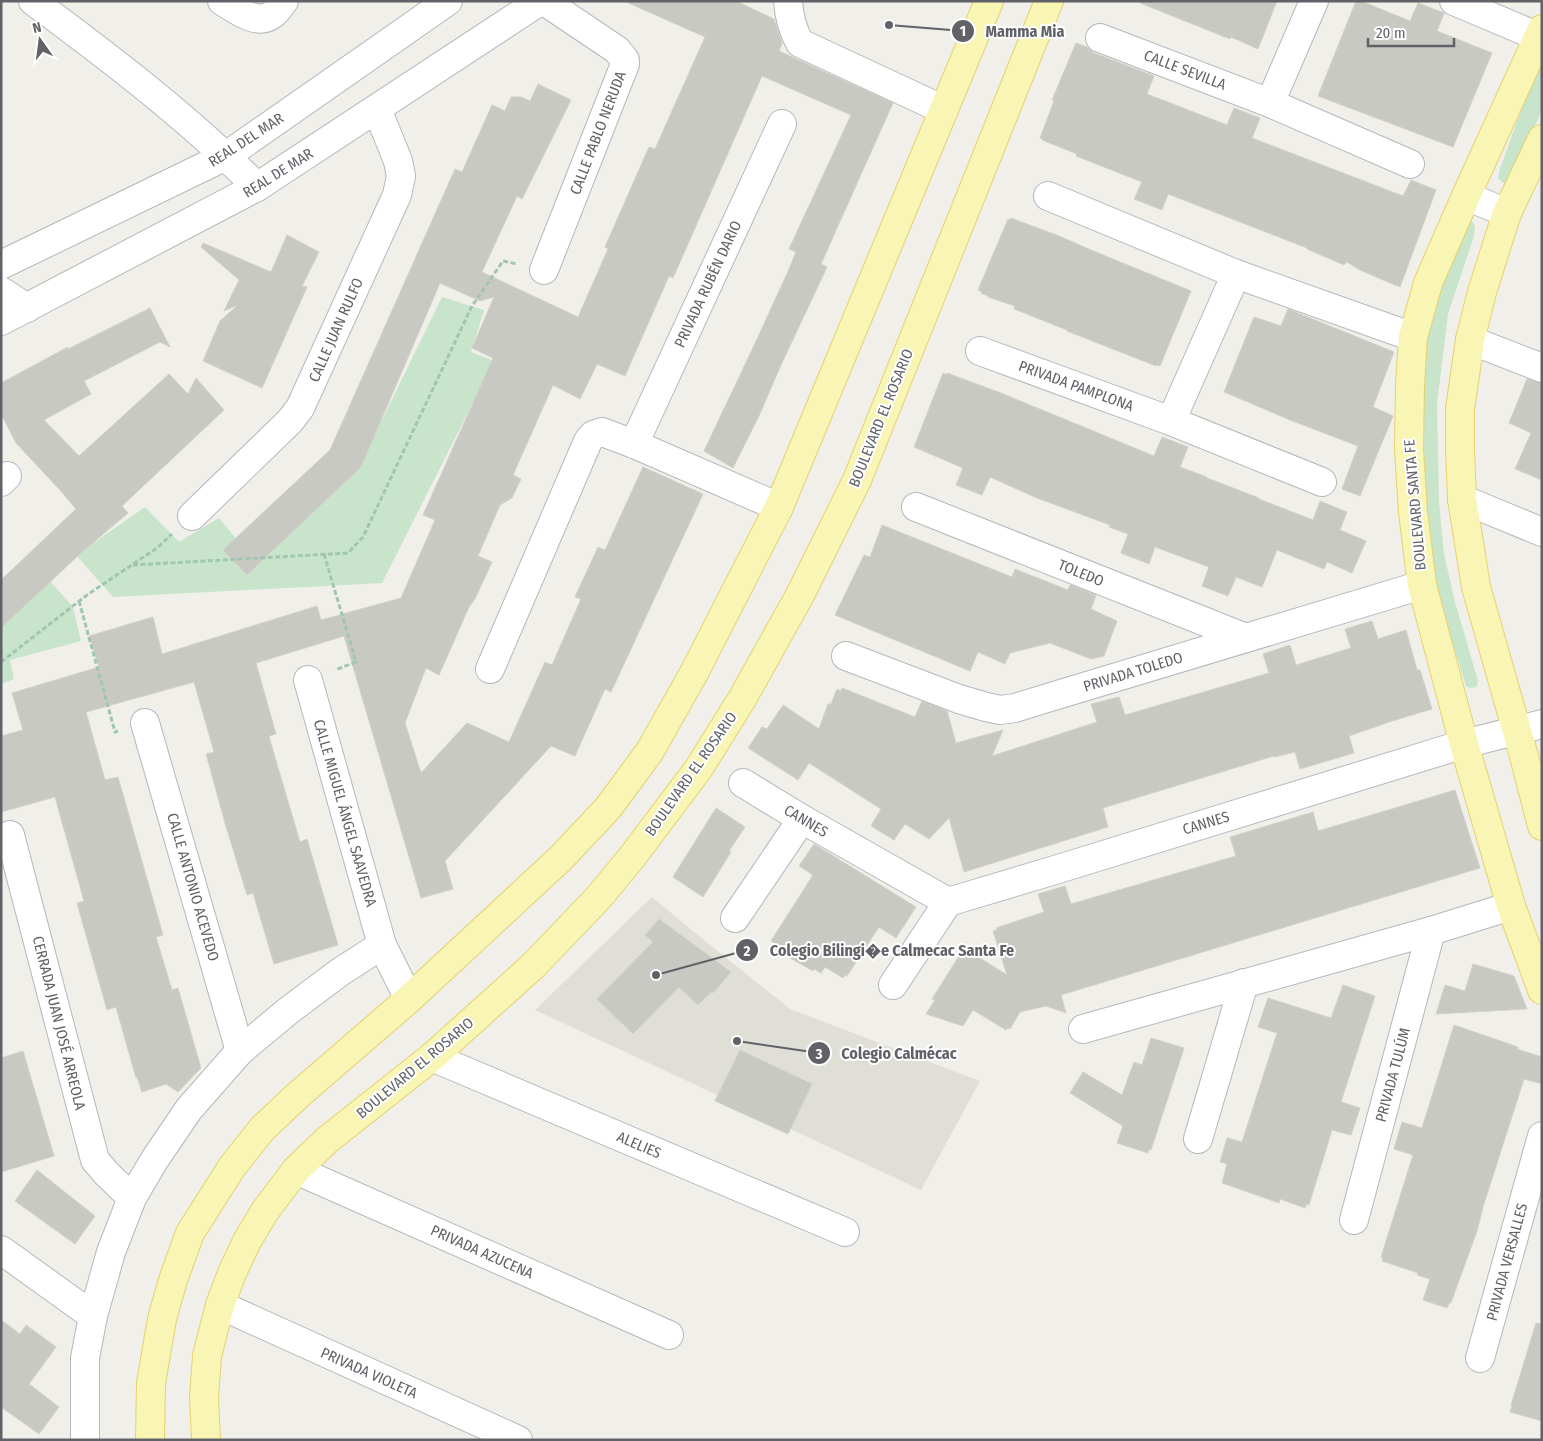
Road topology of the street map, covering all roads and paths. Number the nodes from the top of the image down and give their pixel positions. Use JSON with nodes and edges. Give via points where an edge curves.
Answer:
{"nodes":[{"id":1,"x":33,"y":1,"type":"edge"},
{"id":2,"x":222,"y":1,"type":"edge"},
{"id":3,"x":284,"y":1,"type":"edge"},
{"id":4,"x":448,"y":1,"type":"edge"},
{"id":5,"x":542,"y":1,"type":"edge"},
{"id":6,"x":788,"y":1,"type":"edge"},
{"id":7,"x":989,"y":1,"type":"edge"},
{"id":8,"x":1049,"y":1,"type":"edge"},
{"id":9,"x":1314,"y":1,"type":"edge"},
{"id":10,"x":1454,"y":1,"type":"edge"},
{"id":11,"x":1540,"y":33,"type":"edge"},
{"id":12,"x":1100,"y":38,"type":"dead end"},
{"id":13,"x":1270,"y":103,"type":"junction"},
{"id":14,"x":377,"y":109,"type":"junction"},
{"id":15,"x":944,"y":110,"type":"junction"},
{"id":16,"x":782,"y":124,"type":"dead end"},
{"id":17,"x":1542,"y":139,"type":"edge"},
{"id":18,"x":226,"y":156,"type":"junction"},
{"id":19,"x":1410,"y":164,"type":"dead end"},
{"id":20,"x":257,"y":187,"type":"junction"},
{"id":21,"x":1048,"y":196,"type":"dead end"},
{"id":22,"x":1466,"y":196,"type":"junction"},
{"id":23,"x":1508,"y":213,"type":"junction"},
{"id":24,"x":1,"y":265,"type":"edge"},
{"id":25,"x":544,"y":270,"type":"joint"},
{"id":26,"x":1236,"y":274,"type":"junction"},
{"id":27,"x":1,"y":291,"type":"edge"},
{"id":28,"x":27,"y":308,"type":"junction"},
{"id":29,"x":1,"y":321,"type":"edge"},
{"id":30,"x":1413,"y":337,"type":"junction"},
{"id":31,"x":1470,"y":340,"type":"junction"},
{"id":32,"x":980,"y":351,"type":"dead end"},
{"id":33,"x":1542,"y":368,"type":"edge"},
{"id":34,"x":1171,"y":421,"type":"junction"},
{"id":35,"x":634,"y":444,"type":"junction"},
{"id":36,"x":1322,"y":482,"type":"dead end"},
{"id":37,"x":1462,"y":499,"type":"junction"},
{"id":38,"x":779,"y":507,"type":"junction"},
{"id":39,"x":916,"y":507,"type":"dead end"},
{"id":40,"x":192,"y":516,"type":"joint"},
{"id":41,"x":1542,"y":532,"type":"edge"},
{"id":42,"x":324,"y":554,"type":"junction"},
{"id":43,"x":133,"y":565,"type":"junction"},
{"id":44,"x":1422,"y":585,"type":"junction"},
{"id":45,"x":79,"y":601,"type":"junction"},
{"id":46,"x":1246,"y":638,"type":"junction"},
{"id":47,"x":846,"y":656,"type":"dead end"},
{"id":48,"x":1,"y":662,"type":"edge"},
{"id":49,"x":356,"y":662,"type":"dead end"},
{"id":50,"x":490,"y":669,"type":"dead end"},
{"id":51,"x":308,"y":680,"type":"dead end"},
{"id":52,"x":145,"y":722,"type":"joint"},
{"id":53,"x":1529,"y":728,"type":"edge"},
{"id":54,"x":1464,"y":744,"type":"junction"},
{"id":55,"x":743,"y":783,"type":"dead end"},
{"id":56,"x":802,"y":819,"type":"junction"},
{"id":57,"x":1542,"y":826,"type":"edge"},
{"id":58,"x":10,"y":835,"type":"dead end"},
{"id":59,"x":948,"y":902,"type":"junction"},
{"id":60,"x":1512,"y":906,"type":"junction"},
{"id":61,"x":735,"y":918,"type":"dead end"},
{"id":62,"x":1431,"y":931,"type":"junction"},
{"id":63,"x":382,"y":945,"type":"junction"},
{"id":64,"x":1244,"y":983,"type":"junction"},
{"id":65,"x":894,"y":985,"type":"dead end"},
{"id":66,"x":1542,"y":990,"type":"edge"},
{"id":67,"x":409,"y":999,"type":"junction"},
{"id":68,"x":1083,"y":1029,"type":"dead end"},
{"id":69,"x":240,"y":1051,"type":"junction"},
{"id":70,"x":432,"y":1058,"type":"junction"},
{"id":71,"x":1542,"y":1136,"type":"edge"},
{"id":72,"x":1198,"y":1139,"type":"dead end"},
{"id":73,"x":296,"y":1170,"type":"junction"},
{"id":74,"x":132,"y":1198,"type":"junction"},
{"id":75,"x":1354,"y":1220,"type":"dead end"},
{"id":76,"x":845,"y":1232,"type":"dead end"},
{"id":77,"x":1,"y":1250,"type":"edge"},
{"id":78,"x":220,"y":1305,"type":"junction"},
{"id":79,"x":93,"y":1316,"type":"junction"},
{"id":80,"x":669,"y":1335,"type":"dead end"},
{"id":81,"x":1480,"y":1358,"type":"dead end"},
{"id":82,"x":85,"y":1440,"type":"edge"},
{"id":83,"x":150,"y":1440,"type":"edge"},
{"id":84,"x":206,"y":1440,"type":"edge"},
{"id":85,"x":518,"y":1440,"type":"edge"}],
"edges":[{"from":1,"to":18,"type":"street","via":[[122,68]]},
{"from":2,"to":3,"type":"street","via":[[258,19],[273,14]]},
{"from":4,"to":18,"type":"street","name":"REAL DEL MAR"},
{"from":5,"to":14,"type":"street","name":"REAL DE MAR"},
{"from":5,"to":25,"type":"street","name":"CALLE PABLO NERUDA","via":[[617,50],[625,60]]},
{"from":6,"to":15,"type":"street","via":[[789,19],[800,43]]},
{"from":7,"to":15,"type":"main road"},
{"from":8,"to":70,"type":"main road","name":"BOULEVARD EL ROSARIO","via":[[857,480],[800,595],[742,699],[699,768],[599,897],[534,965]]},
{"from":9,"to":13,"type":"street"},
{"from":10,"to":11,"type":"street"},
{"from":11,"to":22,"type":"main road","name":"BOULEVARD SANTA FE"},
{"from":12,"to":13,"type":"street","name":"CALLE SEVILLA"},
{"from":13,"to":19,"type":"street","name":"CALLE SEVILLA"},
{"from":14,"to":20,"type":"street","name":"REAL DE MAR"},
{"from":14,"to":40,"type":"street","name":"CALLE JUAN RULFO","via":[[398,161],[401,176],[397,194],[300,408]]},
{"from":15,"to":38,"type":"main road"},
{"from":16,"to":35,"type":"street","name":"PRIVADA RUBÉN DARIO"},
{"from":17,"to":23,"type":"main road"},
{"from":18,"to":20,"type":"street"},
{"from":18,"to":24,"type":"street","name":"REAL DEL MAR"},
{"from":20,"to":28,"type":"street","name":"REAL DE MAR"},
{"from":21,"to":26,"type":"street"},
{"from":22,"to":23,"type":"street"},
{"from":22,"to":30,"type":"main road","name":"BOULEVARD SANTA FE","via":[[1428,283]]},
{"from":23,"to":31,"type":"main road"},
{"from":25,"to":42,"type":"path","via":[[503,261],[472,306],[364,538],[348,553]]},
{"from":26,"to":30,"type":"street"},
{"from":26,"to":34,"type":"street"},
{"from":27,"to":28,"type":"street"},
{"from":28,"to":29,"type":"street","name":"REAL DE MAR"},
{"from":30,"to":44,"type":"main road","name":"BOULEVARD SANTA FE","via":[[1409,449]]},
{"from":31,"to":33,"type":"street"},
{"from":31,"to":37,"type":"main road","via":[[1460,409]]},
{"from":32,"to":34,"type":"street","name":"PRIVADA PAMPLONA"},
{"from":34,"to":36,"type":"street","name":"PRIVADA PAMPLONA"},
{"from":35,"to":38,"type":"street"},
{"from":35,"to":50,"type":"street","via":[[602,432],[588,441]]},
{"from":37,"to":41,"type":"street"},
{"from":37,"to":53,"type":"main road","via":[[1476,587]]},
{"from":38,"to":67,"type":"main road","via":[[650,751],[608,808],[561,858]]},
{"from":39,"to":46,"type":"street","name":"TOLEDO"},
{"from":40,"to":43,"type":"path"},
{"from":42,"to":43,"type":"path"},
{"from":42,"to":49,"type":"path"},
{"from":43,"to":45,"type":"path"},
{"from":44,"to":46,"type":"street","name":"PRIVADA TOLEDO"},
{"from":44,"to":54,"type":"main road","name":"BOULEVARD SANTA FE"},
{"from":45,"to":48,"type":"path"},
{"from":45,"to":52,"type":"path","via":[[115,732]]},
{"from":46,"to":47,"type":"street","name":"PRIVADA TOLEDO","via":[[1044,700],[1000,710],[959,699]]},
{"from":51,"to":63,"type":"street","name":"CALLE MIGUEL ÁNGEL SAAVEDRA"},
{"from":52,"to":69,"type":"street","name":"CALLE ANTONIO ACEVEDO"},
{"from":53,"to":54,"type":"street","name":"CANNES"},
{"from":53,"to":57,"type":"main road"},
{"from":54,"to":59,"type":"street","name":"CANNES"},
{"from":54,"to":60,"type":"main road","name":"BOULEVARD SANTA FE"},
{"from":55,"to":56,"type":"street","name":"CANNES"},
{"from":56,"to":59,"type":"street","name":"CANNES"},
{"from":56,"to":61,"type":"street"},
{"from":58,"to":74,"type":"street","name":"CERRADA JUAN JOSÉ ARREOLA","via":[[95,1160]]},
{"from":59,"to":65,"type":"street"},
{"from":60,"to":62,"type":"street"},
{"from":60,"to":66,"type":"main road","name":"BOULEVARD SANTA FE"},
{"from":62,"to":64,"type":"street"},
{"from":62,"to":75,"type":"street","name":"PRIVADA TULÚM"},
{"from":63,"to":67,"type":"street","name":"CALLE MIGUEL ÁNGEL SAAVEDRA"},
{"from":63,"to":69,"type":"street","via":[[288,1010]]},
{"from":64,"to":68,"type":"street"},
{"from":64,"to":72,"type":"street"},
{"from":67,"to":83,"type":"main road","via":[[262,1129],[190,1233],[173,1280],[159,1337],[151,1383]]},
{"from":69,"to":74,"type":"street","via":[[188,1109]]},
{"from":70,"to":73,"type":"main road","name":"BOULEVARD EL ROSARIO","via":[[327,1140]]},
{"from":70,"to":76,"type":"street","name":"ALELIES"},
{"from":71,"to":81,"type":"street","name":"PRIVADA VERSALLES"},
{"from":73,"to":78,"type":"main road","name":"BOULEVARD EL ROSARIO","via":[[247,1241]]},
{"from":73,"to":80,"type":"street","name":"PRIVADA AZUCENA"},
{"from":74,"to":79,"type":"street","via":[[111,1252]]},
{"from":77,"to":79,"type":"street"},
{"from":78,"to":84,"type":"main road","name":"BOULEVARD EL ROSARIO","via":[[207,1356],[204,1397]]},
{"from":78,"to":85,"type":"street","name":"PRIVADA VIOLETA"},
{"from":79,"to":82,"type":"street","via":[[85,1358]]}]}
